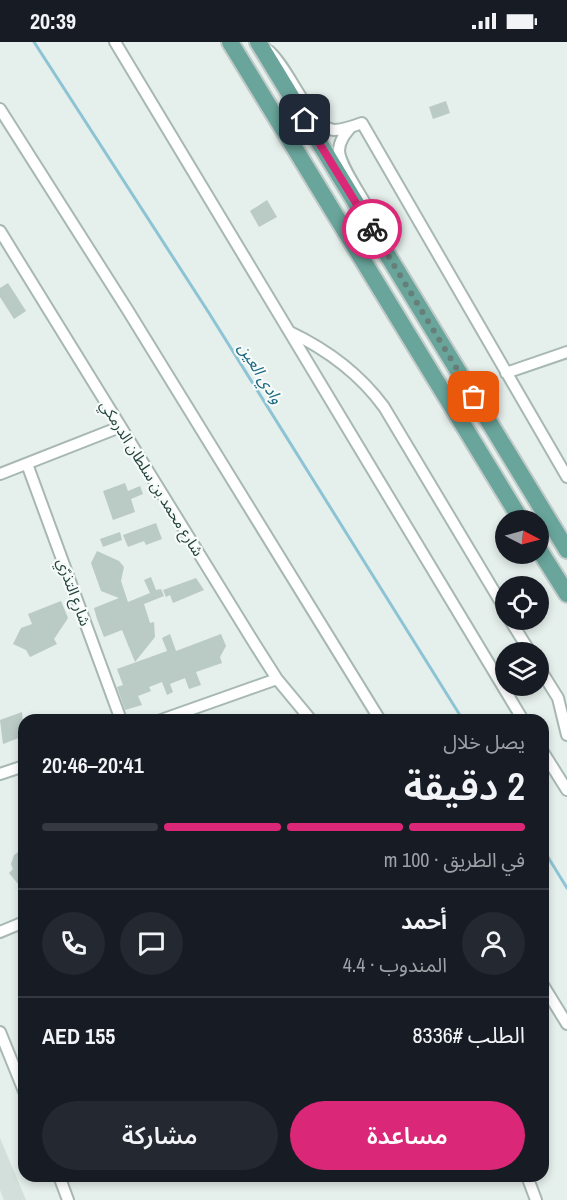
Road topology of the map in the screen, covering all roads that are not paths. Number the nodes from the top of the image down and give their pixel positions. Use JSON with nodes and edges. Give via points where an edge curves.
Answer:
{"nodes":[{"id":1,"x":115,"y":42,"type":"edge"},
{"id":2,"x":230,"y":42,"type":"edge"},
{"id":3,"x":259,"y":44,"type":"edge"},
{"id":4,"x":0,"y":109,"type":"edge"},
{"id":5,"x":351,"y":127,"type":"junction"},
{"id":6,"x":0,"y":231,"type":"edge"},
{"id":7,"x":384,"y":248,"type":"junction"},
{"id":8,"x":290,"y":332,"type":"junction"},
{"id":9,"x":567,"y":351,"type":"edge"},
{"id":10,"x":506,"y":373,"type":"junction"},
{"id":11,"x":120,"y":428,"type":"junction"},
{"id":12,"x":27,"y":464,"type":"junction"},
{"id":13,"x":0,"y":474,"type":"edge"},
{"id":14,"x":567,"y":477,"type":"edge"},
{"id":15,"x":515,"y":510,"type":"edge"},
{"id":16,"x":567,"y":550,"type":"edge"},
{"id":17,"x":548,"y":564,"type":"edge"},
{"id":18,"x":495,"y":593,"type":"edge"},
{"id":19,"x":567,"y":594,"type":"edge"},
{"id":20,"x":278,"y":679,"type":"junction"},
{"id":21,"x":549,"y":684,"type":"edge"},
{"id":22,"x":119,"y":714,"type":"edge"},
{"id":23,"x":178,"y":714,"type":"edge"},
{"id":24,"x":306,"y":714,"type":"edge"},
{"id":25,"x":376,"y":714,"type":"edge"},
{"id":26,"x":519,"y":714,"type":"edge"},
{"id":27,"x":567,"y":735,"type":"edge"},
{"id":28,"x":549,"y":762,"type":"edge"},
{"id":29,"x":18,"y":768,"type":"edge"},
{"id":30,"x":0,"y":774,"type":"edge"},
{"id":31,"x":567,"y":790,"type":"edge"},
{"id":32,"x":18,"y":924,"type":"edge"},
{"id":33,"x":0,"y":932,"type":"edge"},
{"id":34,"x":549,"y":995,"type":"edge"},
{"id":35,"x":567,"y":1024,"type":"edge"},
{"id":36,"x":0,"y":1032,"type":"edge"},
{"id":37,"x":18,"y":1076,"type":"edge"},
{"id":38,"x":62,"y":1182,"type":"edge"},
{"id":39,"x":529,"y":1182,"type":"edge"},
{"id":40,"x":69,"y":1200,"type":"edge"},
{"id":41,"x":536,"y":1200,"type":"edge"}],
"edges":[{"from":1,"to":8,"type":"street"},
{"from":2,"to":15,"type":"main road"},
{"from":3,"to":5,"type":"street","via":[[283,64],[318,122],[334,130]]},
{"from":3,"to":7,"type":"main road"},
{"from":4,"to":25,"type":"street"},
{"from":5,"to":7,"type":"street","via":[[340,141],[340,158],[375,218]]},
{"from":5,"to":10,"type":"street","via":[[362,123]]},
{"from":6,"to":11,"type":"street","name":"شارع محمد بن سلطان الدرمكي"},
{"from":7,"to":16,"type":"main road"},
{"from":8,"to":18,"type":"street","via":[[317,345],[365,382],[384,407]]},
{"from":8,"to":26,"type":"street"},
{"from":9,"to":10,"type":"street"},
{"from":10,"to":14,"type":"street"},
{"from":11,"to":12,"type":"street"},
{"from":11,"to":20,"type":"street","name":"شارع محمد بن سلطان الدرمكي"},
{"from":12,"to":13,"type":"street"},
{"from":12,"to":22,"type":"street","name":"شارع التذرّي"},
{"from":17,"to":19,"type":"main road"},
{"from":20,"to":23,"type":"street"},
{"from":20,"to":24,"type":"street","name":"شارع محمد بن سلطان الدرمكي"},
{"from":21,"to":27,"type":"street","via":[[558,698]]},
{"from":28,"to":31,"type":"street"},
{"from":29,"to":30,"type":"street"},
{"from":32,"to":33,"type":"street"},
{"from":34,"to":35,"type":"street"},
{"from":36,"to":37,"type":"street"},
{"from":38,"to":40,"type":"street"},
{"from":39,"to":41,"type":"street"}]}
